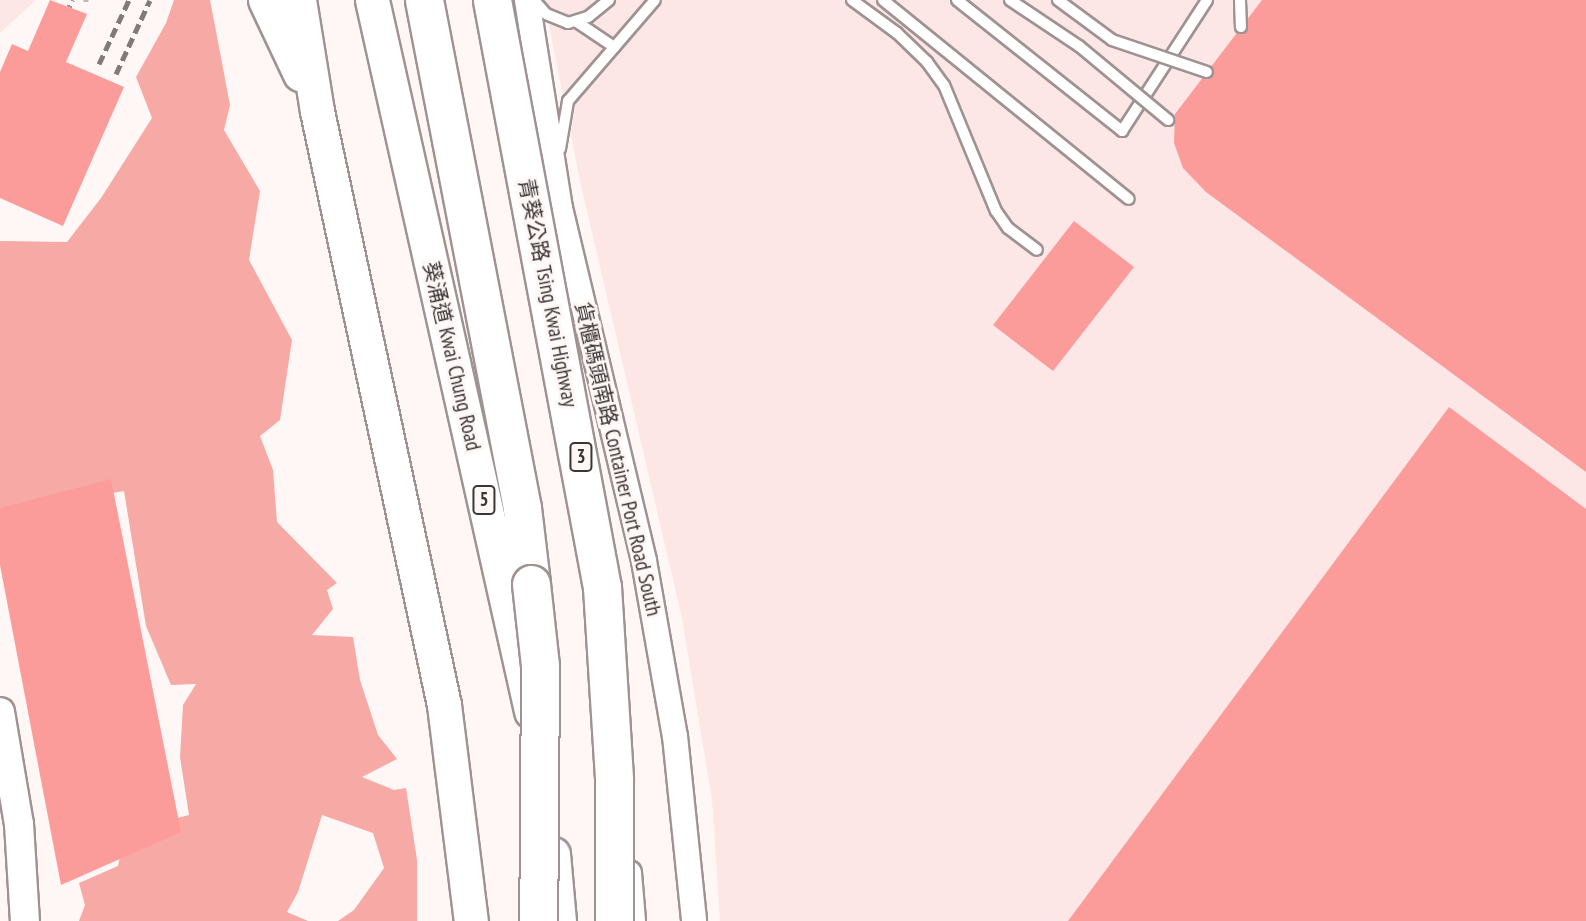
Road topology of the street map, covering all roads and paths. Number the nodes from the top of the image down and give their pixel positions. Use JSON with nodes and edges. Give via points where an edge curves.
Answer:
{"nodes":[{"id":1,"x":72,"y":0,"type":"edge"},
{"id":2,"x":265,"y":0,"type":"edge"},
{"id":3,"x":299,"y":0,"type":"edge"},
{"id":4,"x":372,"y":0,"type":"edge"},
{"id":5,"x":424,"y":0,"type":"edge"},
{"id":6,"x":481,"y":0,"type":"edge"},
{"id":7,"x":492,"y":0,"type":"edge"},
{"id":8,"x":527,"y":0,"type":"edge"},
{"id":9,"x":534,"y":0,"type":"edge"},
{"id":10,"x":609,"y":0,"type":"edge"},
{"id":11,"x":654,"y":0,"type":"edge"},
{"id":12,"x":852,"y":0,"type":"edge"},
{"id":13,"x":883,"y":0,"type":"edge"},
{"id":14,"x":957,"y":0,"type":"edge"},
{"id":15,"x":1010,"y":0,"type":"edge"},
{"id":16,"x":1058,"y":0,"type":"edge"},
{"id":17,"x":1207,"y":0,"type":"edge"},
{"id":18,"x":1240,"y":0,"type":"edge"},
{"id":19,"x":69,"y":7,"type":"dead end"},
{"id":20,"x":578,"y":22,"type":"junction"},
{"id":21,"x":1241,"y":27,"type":"dead end"},
{"id":22,"x":614,"y":47,"type":"junction"},
{"id":23,"x":1207,"y":72,"type":"dead end"},
{"id":24,"x":317,"y":111,"type":"junction"},
{"id":25,"x":1168,"y":120,"type":"dead end"},
{"id":26,"x":1129,"y":199,"type":"dead end"},
{"id":27,"x":560,"y":208,"type":"junction"},
{"id":28,"x":1037,"y":250,"type":"dead end"},
{"id":29,"x":0,"y":712,"type":"edge"},
{"id":30,"x":24,"y":921,"type":"edge"},
{"id":31,"x":471,"y":921,"type":"edge"},
{"id":32,"x":538,"y":921,"type":"edge"},
{"id":33,"x":559,"y":921,"type":"edge"},
{"id":34,"x":614,"y":921,"type":"edge"},
{"id":35,"x":634,"y":921,"type":"edge"},
{"id":36,"x":694,"y":921,"type":"edge"}],
"edges":[{"from":1,"to":19,"type":"path"},
{"from":2,"to":24,"type":"highway"},
{"from":3,"to":24,"type":"highway"},
{"from":4,"to":33,"type":"highway","name":"葵涌道 Kwai Chung Road","number":"5","via":[[526,687],[549,814]]},
{"from":5,"to":32,"type":"highway","bridge":true,"via":[[522,508],[540,666]]},
{"from":6,"to":35,"type":"street","name":"貨櫃碼頭南路 Container Port Road South","via":[[502,147],[597,571]]},
{"from":7,"to":34,"type":"highway","name":"青葵公路 Tsing Kwai Highway","number":"3","bridge":true,"via":[[602,587],[614,780]]},
{"from":8,"to":27,"type":"street","name":"貨櫃碼頭南路 Container Port Road South"},
{"from":9,"to":20,"type":"lane","via":[[557,21]]},
{"from":10,"to":20,"type":"lane"},
{"from":11,"to":22,"type":"lane"},
{"from":12,"to":28,"type":"lane","via":[[927,62],[944,86],[996,211],[1008,228]]},
{"from":13,"to":26,"type":"lane"},
{"from":14,"to":17,"type":"lane","via":[[1122,131]]},
{"from":15,"to":25,"type":"lane","bridge":true,"via":[[1079,46]]},
{"from":16,"to":23,"type":"lane","bridge":true,"via":[[1112,40]]},
{"from":18,"to":21,"type":"lane"},
{"from":20,"to":22,"type":"lane"},
{"from":22,"to":27,"type":"lane","via":[[568,101],[560,147]]},
{"from":24,"to":31,"type":"highway","via":[[444,705]]},
{"from":27,"to":36,"type":"street","name":"貨櫃碼頭南路 Container Port Road South","via":[[644,561],[675,736]]},
{"from":29,"to":30,"type":"main road","via":[[19,824]]}]}
